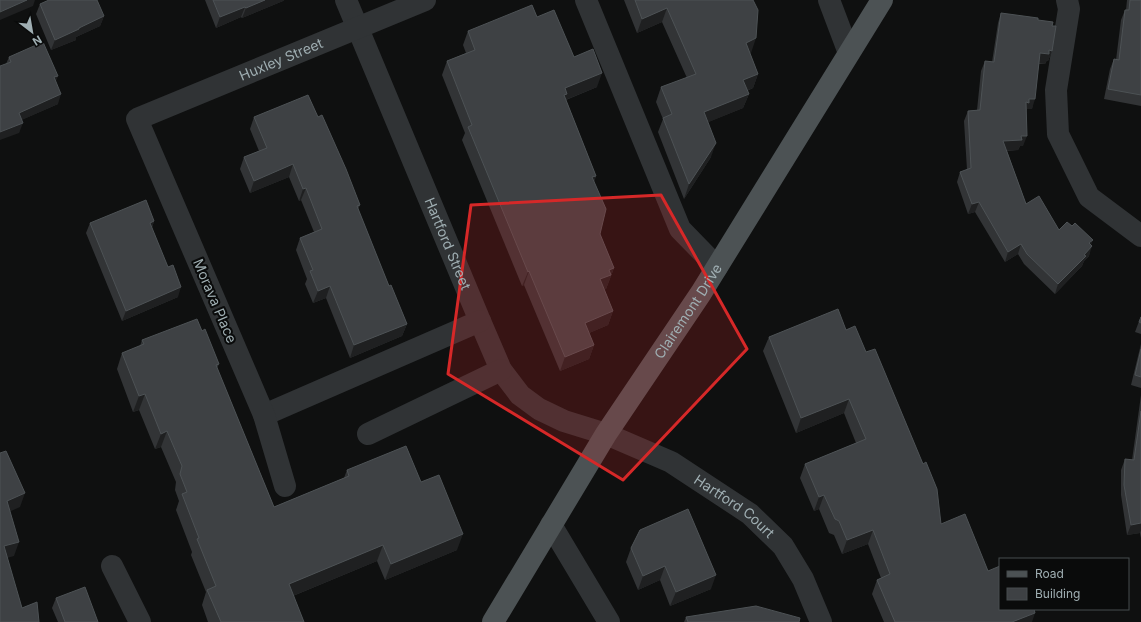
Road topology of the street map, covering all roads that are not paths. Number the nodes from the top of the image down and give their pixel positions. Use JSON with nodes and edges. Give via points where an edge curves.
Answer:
{"nodes":[{"id":1,"x":346,"y":0,"type":"edge"},
{"id":2,"x":425,"y":0,"type":"edge"},
{"id":3,"x":586,"y":0,"type":"edge"},
{"id":4,"x":828,"y":0,"type":"edge"},
{"id":5,"x":882,"y":0,"type":"edge"},
{"id":6,"x":1067,"y":0,"type":"edge"},
{"id":7,"x":358,"y":28,"type":"junction"},
{"id":8,"x":849,"y":53,"type":"junction"},
{"id":9,"x":137,"y":119,"type":"joint"},
{"id":10,"x":1141,"y":236,"type":"edge"},
{"id":11,"x":717,"y":267,"type":"junction"},
{"id":12,"x":480,"y":321,"type":"junction"},
{"id":13,"x":502,"y":370,"type":"junction"},
{"id":14,"x":264,"y":415,"type":"junction"},
{"id":15,"x":368,"y":434,"type":"dead end"},
{"id":16,"x":606,"y":434,"type":"junction"},
{"id":17,"x":285,"y":486,"type":"dead end"},
{"id":18,"x":552,"y":525,"type":"junction"},
{"id":19,"x":112,"y":566,"type":"dead end"},
{"id":20,"x":140,"y":622,"type":"edge"},
{"id":21,"x":493,"y":622,"type":"edge"},
{"id":22,"x":609,"y":622,"type":"edge"},
{"id":23,"x":821,"y":622,"type":"edge"}],
"edges":[{"from":1,"to":7,"type":"street","name":"Hartford Street"},
{"from":2,"to":7,"type":"street","name":"Huxley Street"},
{"from":3,"to":11,"type":"street","via":[[680,229]]},
{"from":4,"to":8,"type":"street"},
{"from":5,"to":8,"type":"main road","name":"Clairemont Drive"},
{"from":6,"to":10,"type":"street","via":[[1069,9],[1056,90],[1058,134],[1089,197]]},
{"from":7,"to":9,"type":"street","name":"Huxley Street"},
{"from":7,"to":12,"type":"street","name":"Hartford Street"},
{"from":8,"to":11,"type":"main road","name":"Clairemont Drive"},
{"from":9,"to":14,"type":"street","name":"Morava Place"},
{"from":11,"to":16,"type":"main road","name":"Clairemont Drive"},
{"from":12,"to":13,"type":"street","name":"Hartford Street"},
{"from":12,"to":14,"type":"street"},
{"from":13,"to":15,"type":"street"},
{"from":13,"to":16,"type":"street","name":"Hartford Street","via":[[520,395],[538,409],[564,421]]},
{"from":14,"to":17,"type":"street","name":"Morava Place"},
{"from":16,"to":18,"type":"main road","name":"Clairemont Drive"},
{"from":16,"to":23,"type":"street","name":"Hartford Court","via":[[671,462],[750,514],[783,546],[803,579]]},
{"from":18,"to":21,"type":"main road","name":"Clairemont Drive"},
{"from":18,"to":22,"type":"street"},
{"from":19,"to":20,"type":"street"}]}
